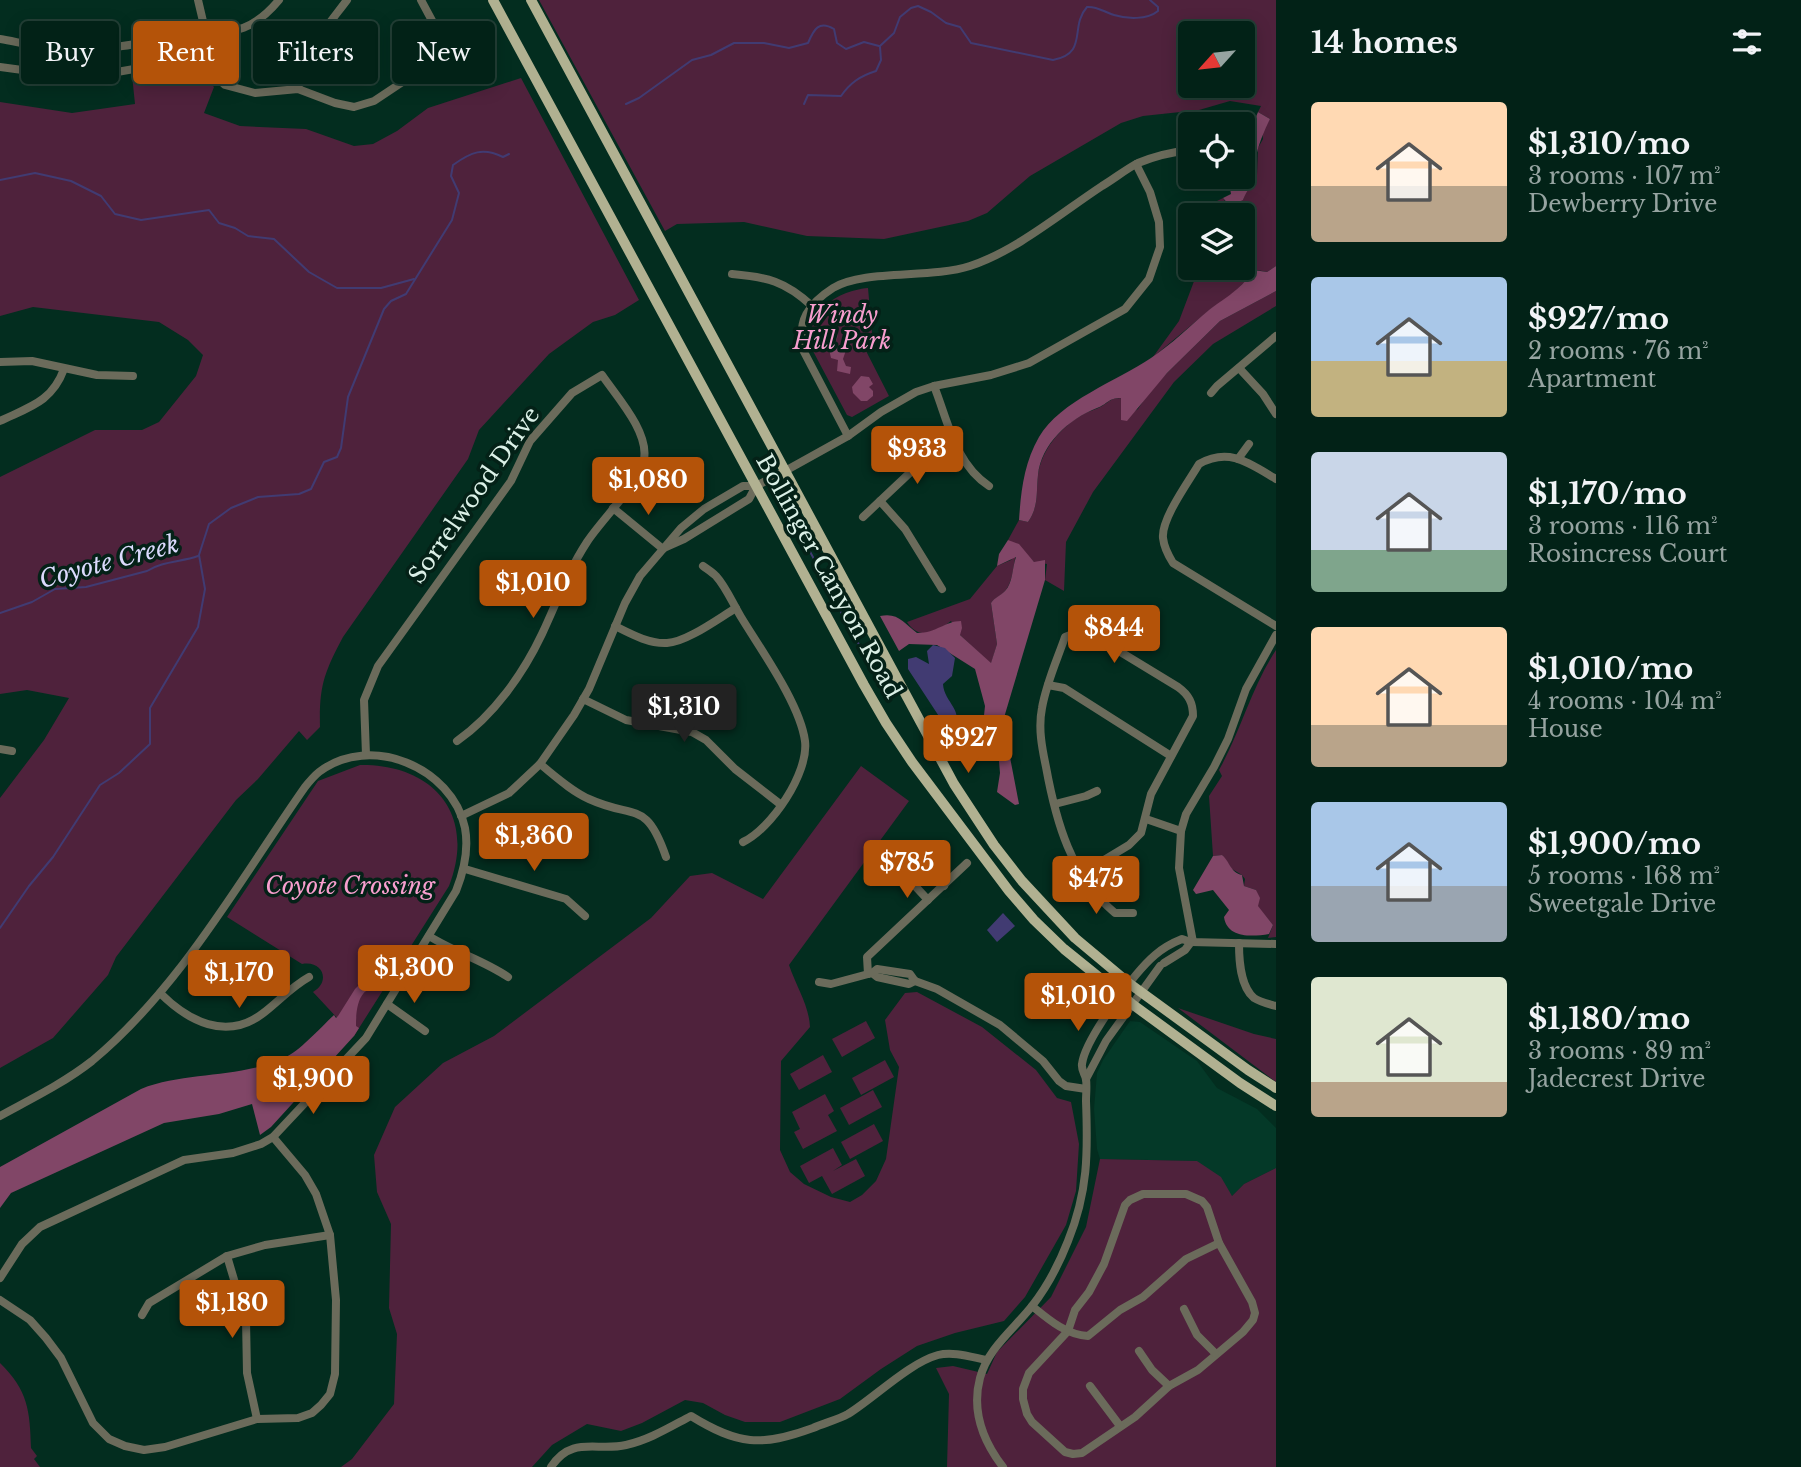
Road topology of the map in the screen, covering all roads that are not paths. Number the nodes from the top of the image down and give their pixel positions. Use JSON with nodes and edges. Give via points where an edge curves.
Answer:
{"nodes":[{"id":1,"x":198,"y":0,"type":"edge"},
{"id":2,"x":279,"y":0,"type":"edge"},
{"id":3,"x":347,"y":0,"type":"edge"},
{"id":4,"x":421,"y":0,"type":"edge"},
{"id":5,"x":493,"y":0,"type":"edge"},
{"id":6,"x":531,"y":0,"type":"edge"},
{"id":7,"x":203,"y":21,"type":"edge"},
{"id":8,"x":239,"y":28,"type":"edge"},
{"id":9,"x":0,"y":39,"type":"edge"},
{"id":10,"x":133,"y":45,"type":"edge"},
{"id":11,"x":0,"y":66,"type":"edge"},
{"id":12,"x":133,"y":69,"type":"edge"},
{"id":13,"x":224,"y":84,"type":"edge"},
{"id":14,"x":298,"y":89,"type":"junction"},
{"id":15,"x":1178,"y":152,"type":"edge"},
{"id":16,"x":1136,"y":164,"type":"junction"},
{"id":17,"x":732,"y":274,"type":"dead end"},
{"id":18,"x":812,"y":306,"type":"junction"},
{"id":19,"x":1276,"y":336,"type":"edge"},
{"id":20,"x":0,"y":362,"type":"edge"},
{"id":21,"x":1239,"y":368,"type":"junction"},
{"id":22,"x":64,"y":369,"type":"junction"},
{"id":23,"x":133,"y":376,"type":"dead end"},
{"id":24,"x":934,"y":386,"type":"junction"},
{"id":25,"x":1211,"y":393,"type":"dead end"},
{"id":26,"x":1276,"y":414,"type":"edge"},
{"id":27,"x":0,"y":421,"type":"edge"},
{"id":28,"x":951,"y":434,"type":"junction"},
{"id":29,"x":848,"y":436,"type":"junction"},
{"id":30,"x":1249,"y":443,"type":"dead end"},
{"id":31,"x":1238,"y":459,"type":"junction"},
{"id":32,"x":785,"y":471,"type":"junction"},
{"id":33,"x":1276,"y":479,"type":"edge"},
{"id":34,"x":756,"y":486,"type":"junction"},
{"id":35,"x":989,"y":486,"type":"dead end"},
{"id":36,"x":880,"y":501,"type":"junction"},
{"id":37,"x":613,"y":508,"type":"junction"},
{"id":38,"x":863,"y":517,"type":"dead end"},
{"id":39,"x":663,"y":548,"type":"junction"},
{"id":40,"x":703,"y":565,"type":"dead end"},
{"id":41,"x":942,"y":589,"type":"dead end"},
{"id":42,"x":736,"y":608,"type":"junction"},
{"id":43,"x":615,"y":626,"type":"junction"},
{"id":44,"x":1276,"y":626,"type":"edge"},
{"id":45,"x":1276,"y":635,"type":"edge"},
{"id":46,"x":1048,"y":685,"type":"junction"},
{"id":47,"x":583,"y":699,"type":"junction"},
{"id":48,"x":457,"y":741,"type":"dead end"},
{"id":49,"x":0,"y":749,"type":"edge"},
{"id":50,"x":12,"y":751,"type":"dead end"},
{"id":51,"x":366,"y":755,"type":"junction"},
{"id":52,"x":1171,"y":756,"type":"junction"},
{"id":53,"x":540,"y":764,"type":"junction"},
{"id":54,"x":1097,"y":791,"type":"dead end"},
{"id":55,"x":780,"y":804,"type":"junction"},
{"id":56,"x":1055,"y":804,"type":"junction"},
{"id":57,"x":461,"y":816,"type":"junction"},
{"id":58,"x":1146,"y":819,"type":"junction"},
{"id":59,"x":1181,"y":831,"type":"junction"},
{"id":60,"x":743,"y":842,"type":"dead end"},
{"id":61,"x":666,"y":857,"type":"dead end"},
{"id":62,"x":967,"y":863,"type":"dead end"},
{"id":63,"x":465,"y":869,"type":"junction"},
{"id":64,"x":1081,"y":874,"type":"junction"},
{"id":65,"x":944,"y":886,"type":"junction"},
{"id":66,"x":928,"y":900,"type":"junction"},
{"id":67,"x":1133,"y":913,"type":"dead end"},
{"id":68,"x":584,"y":916,"type":"dead end"},
{"id":69,"x":429,"y":936,"type":"junction"},
{"id":70,"x":1192,"y":942,"type":"junction"},
{"id":71,"x":1239,"y":943,"type":"junction"},
{"id":72,"x":1276,"y":944,"type":"edge"},
{"id":73,"x":870,"y":974,"type":"junction"},
{"id":74,"x":309,"y":977,"type":"dead end"},
{"id":75,"x":508,"y":977,"type":"dead end"},
{"id":76,"x":819,"y":982,"type":"dead end"},
{"id":77,"x":1130,"y":984,"type":"junction"},
{"id":78,"x":1141,"y":992,"type":"junction"},
{"id":79,"x":160,"y":993,"type":"junction"},
{"id":80,"x":1121,"y":996,"type":"junction"},
{"id":81,"x":387,"y":1004,"type":"junction"},
{"id":82,"x":1132,"y":1004,"type":"junction"},
{"id":83,"x":1276,"y":1006,"type":"edge"},
{"id":84,"x":425,"y":1031,"type":"dead end"},
{"id":85,"x":333,"y":1075,"type":"junction"},
{"id":86,"x":1086,"y":1084,"type":"junction"},
{"id":87,"x":1276,"y":1088,"type":"edge"},
{"id":88,"x":358,"y":1097,"type":"dead end"},
{"id":89,"x":1276,"y":1106,"type":"edge"},
{"id":90,"x":0,"y":1116,"type":"edge"},
{"id":91,"x":273,"y":1137,"type":"junction"},
{"id":92,"x":330,"y":1234,"type":"junction"},
{"id":93,"x":1219,"y":1243,"type":"junction"},
{"id":94,"x":227,"y":1256,"type":"junction"},
{"id":95,"x":0,"y":1279,"type":"edge"},
{"id":96,"x":0,"y":1300,"type":"edge"},
{"id":97,"x":1032,"y":1306,"type":"junction"},
{"id":98,"x":1184,"y":1309,"type":"dead end"},
{"id":99,"x":142,"y":1315,"type":"dead end"},
{"id":100,"x":1068,"y":1331,"type":"junction"},
{"id":101,"x":1139,"y":1350,"type":"dead end"},
{"id":102,"x":1215,"y":1353,"type":"junction"},
{"id":103,"x":986,"y":1360,"type":"junction"},
{"id":104,"x":1090,"y":1386,"type":"dead end"},
{"id":105,"x":1169,"y":1387,"type":"junction"},
{"id":106,"x":257,"y":1419,"type":"junction"},
{"id":107,"x":1120,"y":1426,"type":"junction"},
{"id":108,"x":551,"y":1467,"type":"edge"},
{"id":109,"x":1003,"y":1467,"type":"edge"}],
"edges":[{"from":1,"to":7,"type":"street"},
{"from":2,"to":8,"type":"street","via":[[265,16]]},
{"from":3,"to":14,"type":"street","via":[[309,50]]},
{"from":4,"to":14,"type":"street","via":[[451,56],[374,101],[354,107]]},
{"from":5,"to":34,"type":"main road","name":"Bollinger Canyon Road"},
{"from":6,"to":32,"type":"main road","name":"Bollinger Canyon Road"},
{"from":9,"to":10,"type":"street","via":[[68,50]]},
{"from":11,"to":12,"type":"street","via":[[75,77]]},
{"from":13,"to":14,"type":"street","via":[[255,93]]},
{"from":15,"to":16,"type":"street"},
{"from":16,"to":18,"type":"street","via":[[986,260],[940,272],[847,282]]},
{"from":16,"to":24,"type":"street","via":[[1159,222],[1160,247],[1149,279],[1125,309],[1029,363]]},
{"from":17,"to":18,"type":"street","via":[[783,283]]},
{"from":18,"to":29,"type":"street","via":[[801,327],[803,350]]},
{"from":19,"to":21,"type":"street"},
{"from":20,"to":22,"type":"street","via":[[32,360]]},
{"from":21,"to":25,"type":"street"},
{"from":21,"to":26,"type":"street"},
{"from":22,"to":23,"type":"street"},
{"from":22,"to":27,"type":"street","via":[[46,399]]},
{"from":24,"to":28,"type":"street"},
{"from":24,"to":29,"type":"street","via":[[890,406]]},
{"from":28,"to":35,"type":"street","via":[[965,464]]},
{"from":28,"to":36,"type":"street"},
{"from":29,"to":32,"type":"street"},
{"from":30,"to":31,"type":"street"},
{"from":31,"to":33,"type":"street"},
{"from":31,"to":44,"type":"street","via":[[1227,454],[1199,464],[1165,524],[1166,552],[1184,571]]},
{"from":32,"to":34,"type":"street"},
{"from":32,"to":77,"type":"main road","name":"Bollinger Canyon Road","via":[[979,823],[1047,909]]},
{"from":34,"to":39,"type":"street","via":[[749,499]]},
{"from":34,"to":39,"type":"street","via":[[743,486],[704,509]]},
{"from":34,"to":80,"type":"main road","name":"Bollinger Canyon Road","via":[[864,685],[912,762],[1034,920]]},
{"from":36,"to":38,"type":"street"},
{"from":36,"to":41,"type":"street","via":[[905,530]]},
{"from":37,"to":39,"type":"street"},
{"from":37,"to":48,"type":"street","via":[[567,574],[521,673],[478,726]]},
{"from":37,"to":51,"type":"street","name":"Sorrelwood Drive","via":[[639,474],[644,441],[602,375],[572,393],[530,441],[511,481],[378,666],[364,700]]},
{"from":39,"to":43,"type":"street","via":[[640,576]]},
{"from":40,"to":42,"type":"street","via":[[717,577]]},
{"from":42,"to":43,"type":"street","via":[[684,638],[666,643]]},
{"from":42,"to":55,"type":"street","via":[[799,717],[805,742],[800,777]]},
{"from":43,"to":47,"type":"street"},
{"from":45,"to":59,"type":"street"},
{"from":46,"to":52,"type":"street","via":[[1064,688]]},
{"from":46,"to":52,"type":"street","via":[[1070,633],[1084,633],[1109,645],[1191,700],[1193,716]]},
{"from":46,"to":56,"type":"street","via":[[1041,710],[1041,739]]},
{"from":47,"to":53,"type":"street"},
{"from":47,"to":55,"type":"street","via":[[626,720],[692,732]]},
{"from":49,"to":50,"type":"street"},
{"from":51,"to":57,"type":"street","via":[[392,757],[432,777]]},
{"from":51,"to":79,"type":"street","via":[[340,761],[305,787]]},
{"from":52,"to":58,"type":"street","via":[[1151,794]]},
{"from":53,"to":57,"type":"street","via":[[509,793]]},
{"from":53,"to":61,"type":"street","via":[[575,792],[643,816],[658,833]]},
{"from":54,"to":56,"type":"street"},
{"from":55,"to":60,"type":"street","via":[[762,831]]},
{"from":56,"to":64,"type":"street","via":[[1061,831]]},
{"from":57,"to":63,"type":"street"},
{"from":58,"to":59,"type":"street"},
{"from":58,"to":64,"type":"street","via":[[1129,845]]},
{"from":59,"to":70,"type":"street","via":[[1179,868]]},
{"from":62,"to":65,"type":"street"},
{"from":63,"to":68,"type":"street","via":[[566,899]]},
{"from":63,"to":69,"type":"street"},
{"from":64,"to":67,"type":"street","via":[[1115,913]]},
{"from":65,"to":66,"type":"street"},
{"from":65,"to":66,"type":"street","via":[[920,858],[909,860],[904,874]]},
{"from":66,"to":73,"type":"street","via":[[867,957]]},
{"from":69,"to":75,"type":"street"},
{"from":69,"to":81,"type":"street"},
{"from":70,"to":71,"type":"street"},
{"from":70,"to":77,"type":"street","via":[[1182,939],[1162,949]]},
{"from":70,"to":78,"type":"street","via":[[1163,965]]},
{"from":71,"to":72,"type":"street"},
{"from":71,"to":83,"type":"street","via":[[1247,989],[1252,996]]},
{"from":73,"to":76,"type":"street","via":[[831,984]]},
{"from":73,"to":86,"type":"street","via":[[937,989],[1000,1025],[1066,1086]]},
{"from":74,"to":79,"type":"street","via":[[259,1016],[226,1027],[185,1016]]},
{"from":77,"to":78,"type":"main road","name":"Bollinger Canyon Road"},
{"from":77,"to":80,"type":"street"},
{"from":78,"to":82,"type":"street"},
{"from":78,"to":87,"type":"main road","name":"Bollinger Canyon Road"},
{"from":79,"to":90,"type":"street","via":[[91,1062]]},
{"from":80,"to":82,"type":"main road","name":"Bollinger Canyon Road"},
{"from":80,"to":86,"type":"street","via":[[1089,1043],[1081,1068]]},
{"from":81,"to":84,"type":"street"},
{"from":81,"to":85,"type":"street","via":[[366,1038]]},
{"from":82,"to":86,"type":"street","via":[[1106,1041]]},
{"from":82,"to":89,"type":"main road","name":"Bollinger Canyon Road"},
{"from":85,"to":88,"type":"street"},
{"from":85,"to":91,"type":"street"},
{"from":86,"to":97,"type":"street","via":[[1088,1154],[1079,1214],[1053,1275]]},
{"from":91,"to":92,"type":"street","via":[[305,1175]]},
{"from":91,"to":95,"type":"street","via":[[233,1153],[184,1160],[57,1218],[22,1244]]},
{"from":92,"to":94,"type":"street"},
{"from":92,"to":106,"type":"street","via":[[335,1300],[335,1374],[330,1394],[299,1418]]},
{"from":93,"to":100,"type":"street","via":[[1186,1259],[1091,1334]]},
{"from":93,"to":100,"type":"street","via":[[1207,1207],[1197,1198],[1143,1194],[1130,1200],[1104,1264],[1075,1310]]},
{"from":93,"to":102,"type":"street","via":[[1255,1312],[1248,1326]]},
{"from":94,"to":99,"type":"street","via":[[149,1303]]},
{"from":94,"to":106,"type":"street","via":[[246,1320],[247,1373]]},
{"from":96,"to":106,"type":"street","via":[[30,1320],[46,1338],[61,1357],[93,1423],[117,1443],[144,1450],[165,1447]]},
{"from":97,"to":100,"type":"street"},
{"from":97,"to":103,"type":"street"},
{"from":98,"to":102,"type":"street","via":[[1197,1335]]},
{"from":100,"to":107,"type":"street","via":[[1028,1373],[1023,1399],[1027,1414],[1057,1446],[1073,1454],[1090,1449]]},
{"from":101,"to":105,"type":"street"},
{"from":102,"to":105,"type":"street","via":[[1198,1370]]},
{"from":103,"to":108,"type":"street","via":[[951,1353],[931,1358],[847,1415],[790,1436],[745,1441],[691,1416],[647,1439],[622,1446],[589,1444],[570,1451]]},
{"from":103,"to":109,"type":"street","via":[[979,1379],[977,1415],[990,1450]]},
{"from":104,"to":107,"type":"street"},
{"from":105,"to":107,"type":"street"}]}
